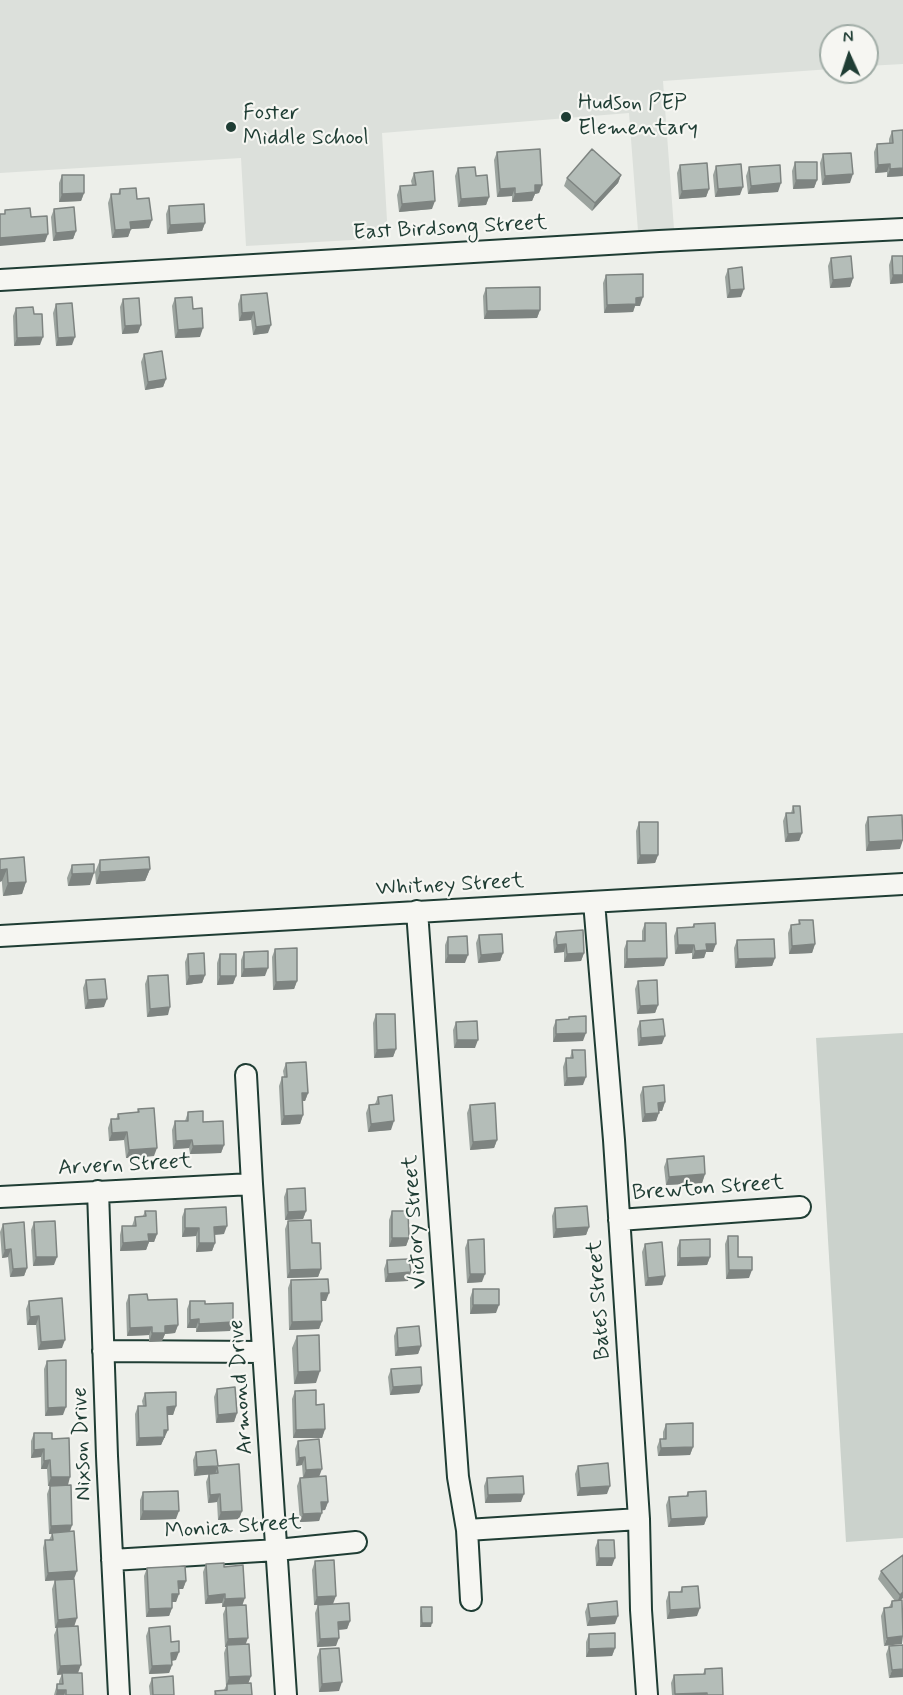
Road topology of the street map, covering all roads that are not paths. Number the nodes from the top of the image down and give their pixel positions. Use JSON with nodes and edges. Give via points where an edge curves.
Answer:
{"nodes":[{"id":1,"x":903,"y":229,"type":"edge"},
{"id":2,"x":0,"y":280,"type":"edge"},
{"id":3,"x":903,"y":884,"type":"edge"},
{"id":4,"x":594,"y":902,"type":"junction"},
{"id":5,"x":417,"y":911,"type":"junction"},
{"id":6,"x":0,"y":936,"type":"edge"},
{"id":7,"x":246,"y":1075,"type":"dead end"},
{"id":8,"x":252,"y":1184,"type":"junction"},
{"id":9,"x":98,"y":1191,"type":"junction"},
{"id":10,"x":0,"y":1197,"type":"edge"},
{"id":11,"x":800,"y":1207,"type":"dead end"},
{"id":12,"x":619,"y":1220,"type":"junction"},
{"id":13,"x":104,"y":1351,"type":"junction"},
{"id":14,"x":263,"y":1352,"type":"junction"},
{"id":15,"x":639,"y":1519,"type":"junction"},
{"id":16,"x":467,"y":1530,"type":"junction"},
{"id":17,"x":356,"y":1542,"type":"dead end"},
{"id":18,"x":277,"y":1550,"type":"junction"},
{"id":19,"x":112,"y":1560,"type":"junction"},
{"id":20,"x":471,"y":1600,"type":"dead end"},
{"id":21,"x":118,"y":1695,"type":"edge"},
{"id":22,"x":286,"y":1695,"type":"edge"},
{"id":23,"x":647,"y":1695,"type":"edge"}],
"edges":[{"from":1,"to":2,"type":"street","name":"East Birdsong Street"},
{"from":3,"to":4,"type":"street","name":"Whitney Street"},
{"from":4,"to":5,"type":"street","name":"Whitney Street"},
{"from":4,"to":12,"type":"street","name":"Bates Street"},
{"from":5,"to":6,"type":"street","name":"Whitney Street"},
{"from":5,"to":16,"type":"street","name":"Victory Street","via":[[458,1477]]},
{"from":7,"to":8,"type":"street","name":"Armond Drive"},
{"from":8,"to":9,"type":"street","name":"Arvern Street"},
{"from":8,"to":14,"type":"street","name":"Armond Drive"},
{"from":9,"to":10,"type":"street","name":"Arvern Street"},
{"from":9,"to":13,"type":"street","name":"Nixson Drive"},
{"from":11,"to":12,"type":"street","name":"Brewton Street"},
{"from":12,"to":15,"type":"street","name":"Bates Street"},
{"from":13,"to":14,"type":"street"},
{"from":13,"to":19,"type":"street","name":"Nixson Drive"},
{"from":14,"to":18,"type":"street","name":"Armond Drive"},
{"from":15,"to":16,"type":"street"},
{"from":15,"to":23,"type":"street","name":"Bates Street"},
{"from":16,"to":20,"type":"street","name":"Victory Street"},
{"from":17,"to":18,"type":"street","name":"Monica Street"},
{"from":18,"to":19,"type":"street","name":"Monica Street"},
{"from":18,"to":22,"type":"street","name":"Armond Drive"},
{"from":19,"to":21,"type":"street","name":"Nixson Drive"}]}
